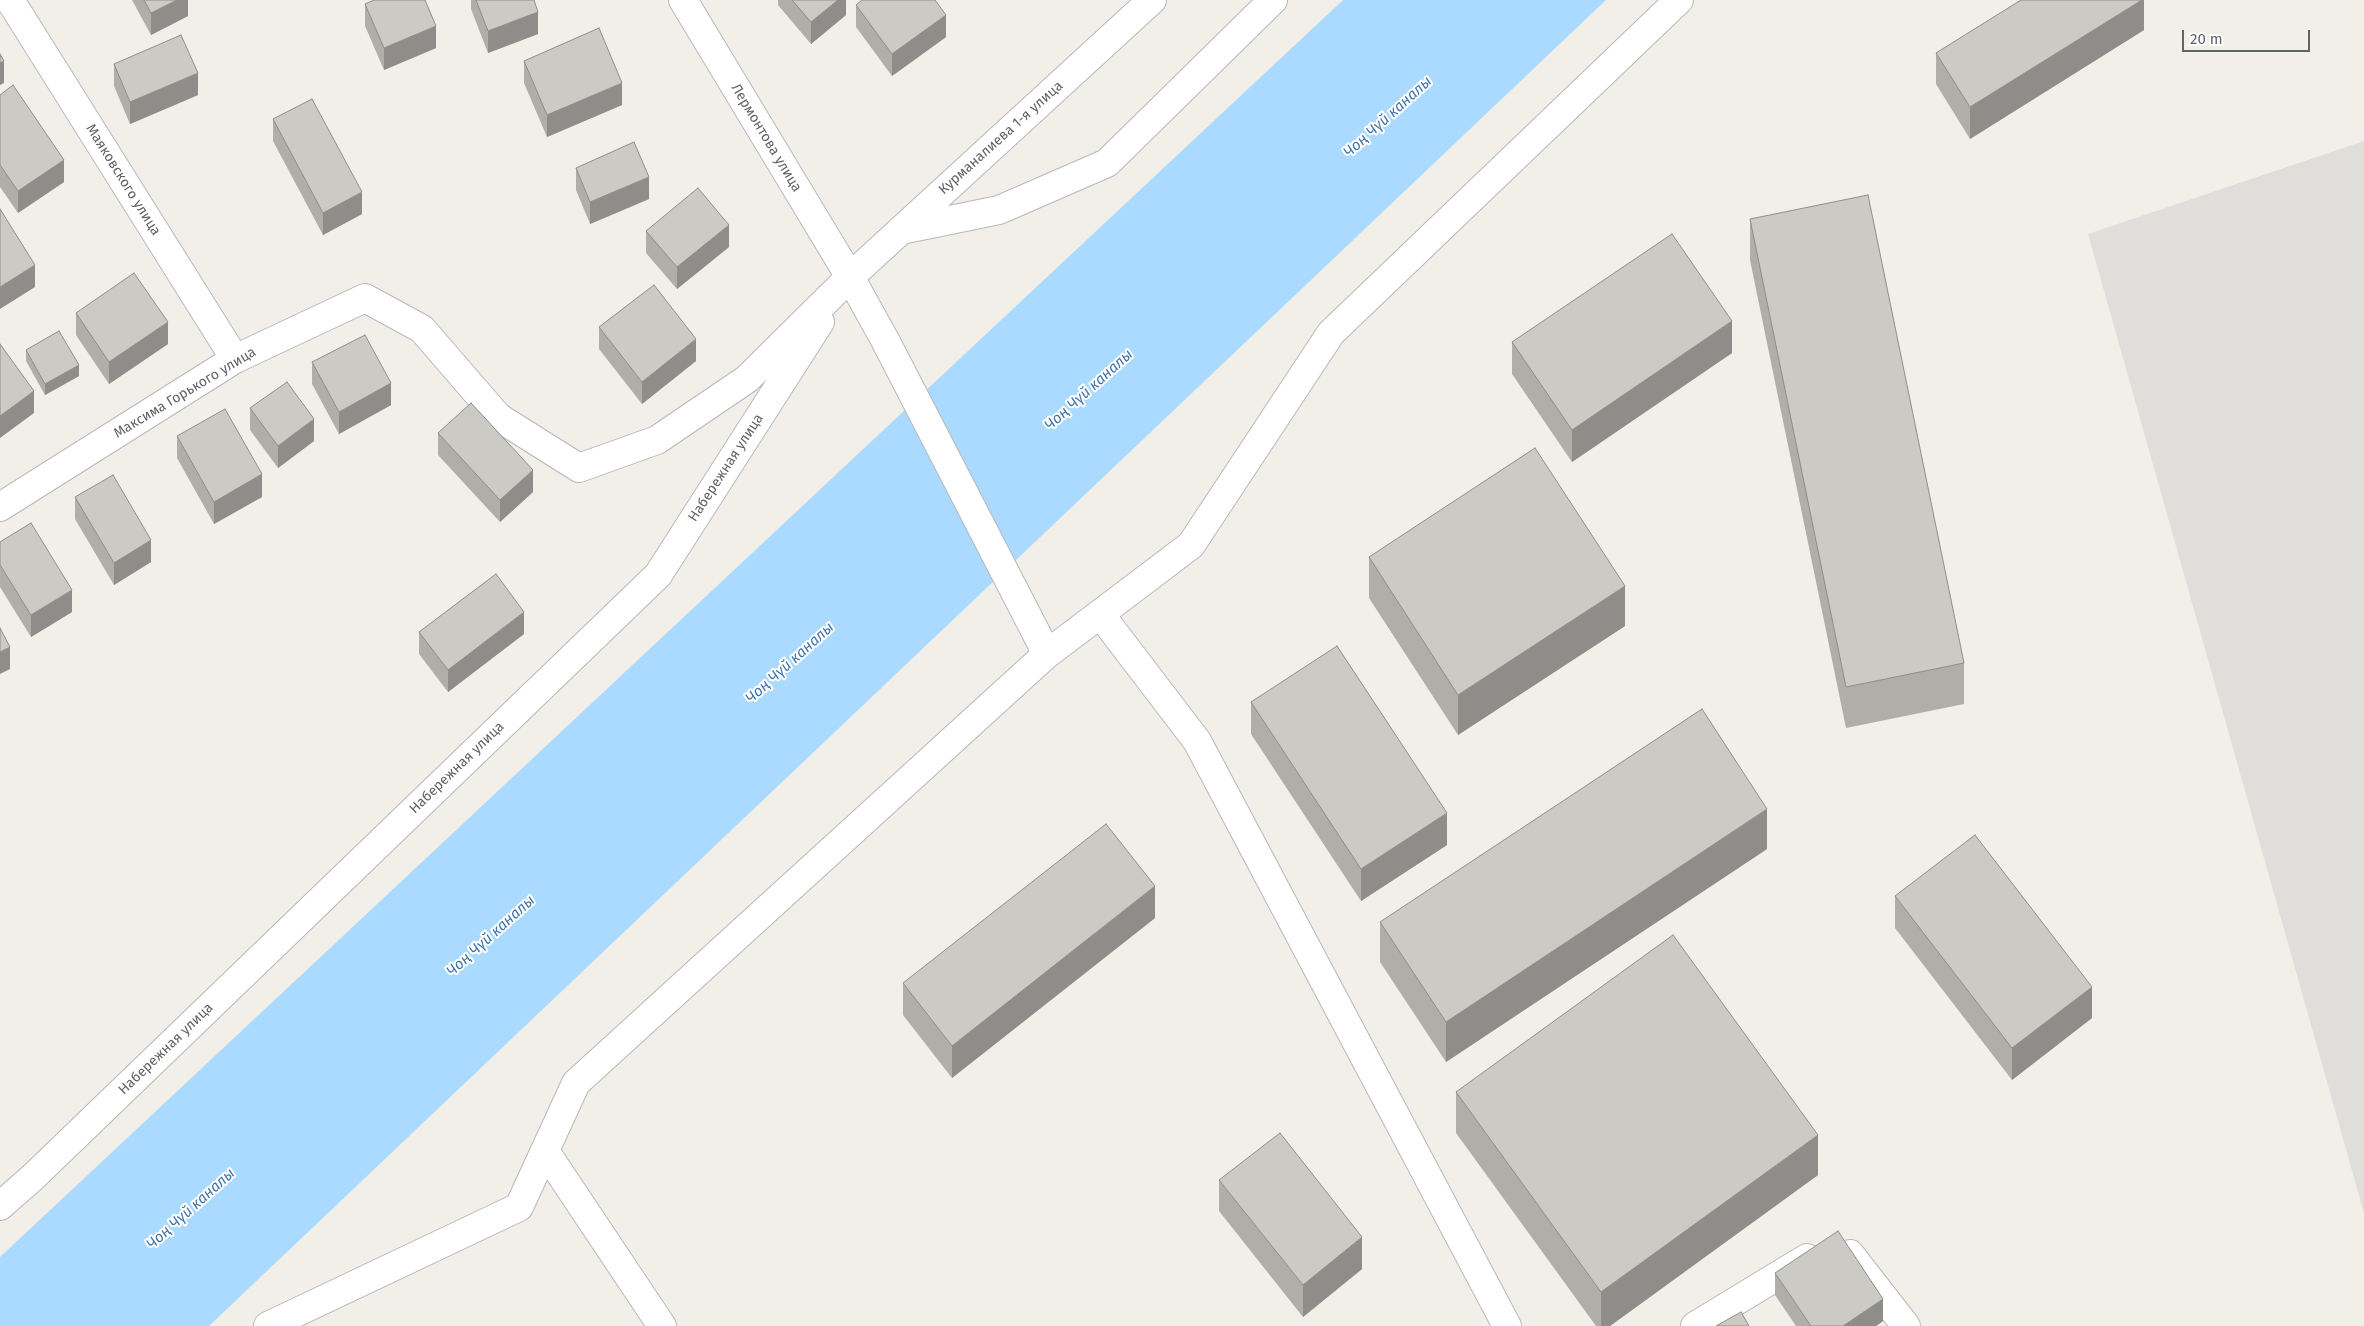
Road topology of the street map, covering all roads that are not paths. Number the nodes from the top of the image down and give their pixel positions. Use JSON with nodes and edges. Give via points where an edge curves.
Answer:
{"nodes":[{"id":1,"x":10,"y":0,"type":"edge"},
{"id":2,"x":683,"y":0,"type":"edge"},
{"id":3,"x":1152,"y":0,"type":"edge"},
{"id":4,"x":1273,"y":0,"type":"edge"},
{"id":5,"x":1679,"y":0,"type":"edge"},
{"id":6,"x":901,"y":230,"type":"junction"},
{"id":7,"x":850,"y":277,"type":"junction"},
{"id":8,"x":235,"y":359,"type":"junction"},
{"id":9,"x":0,"y":507,"type":"edge"},
{"id":10,"x":1100,"y":614,"type":"junction"},
{"id":11,"x":1047,"y":654,"type":"junction"},
{"id":12,"x":545,"y":1150,"type":"junction"},
{"id":13,"x":0,"y":1206,"type":"edge"},
{"id":14,"x":1737,"y":1316,"type":"edge"},
{"id":15,"x":268,"y":1326,"type":"edge"},
{"id":16,"x":662,"y":1326,"type":"edge"},
{"id":17,"x":1507,"y":1326,"type":"edge"},
{"id":18,"x":1696,"y":1326,"type":"edge"},
{"id":19,"x":1906,"y":1326,"type":"edge"}],
"edges":[{"from":1,"to":8,"type":"street","name":"Маяковского улица"},
{"from":2,"to":7,"type":"street","name":"Лермонтова улица"},
{"from":3,"to":6,"type":"street","name":"Курманалиева 1-я улица"},
{"from":4,"to":6,"type":"street","via":[[1107,163],[999,210]]},
{"from":5,"to":10,"type":"street","via":[[1331,333],[1191,545]]},
{"from":6,"to":7,"type":"street","name":"Курманалиева 1-я улица"},
{"from":7,"to":8,"type":"street","name":"Максима Горького улица","via":[[747,379],[657,440],[579,468],[498,417],[422,329],[365,298]]},
{"from":7,"to":11,"type":"street","name":"Лермонтова улица"},
{"from":7,"to":13,"type":"street","name":"Набережная улица","via":[[658,575]]},
{"from":8,"to":9,"type":"street","name":"Максима Горького улица"},
{"from":10,"to":11,"type":"street"},
{"from":10,"to":17,"type":"street","via":[[1197,741]]},
{"from":11,"to":12,"type":"street","via":[[576,1083]]},
{"from":12,"to":15,"type":"street","via":[[519,1207]]},
{"from":12,"to":16,"type":"street"},
{"from":14,"to":18,"type":"street"},
{"from":14,"to":19,"type":"street","via":[[1810,1256],[1834,1245],[1851,1254]]}]}
